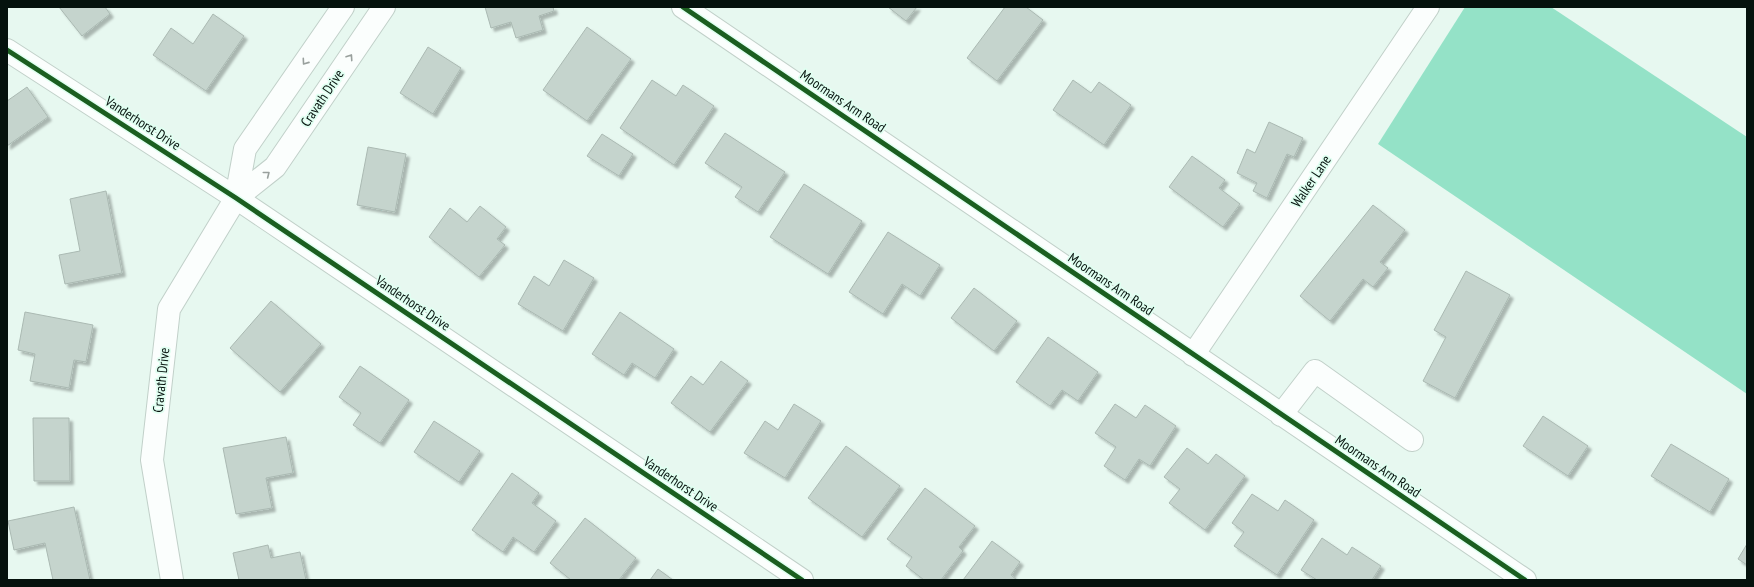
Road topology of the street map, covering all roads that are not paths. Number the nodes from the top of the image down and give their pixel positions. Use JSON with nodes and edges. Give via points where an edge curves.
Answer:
{"nodes":[{"id":1,"x":343,"y":7,"type":"edge"},
{"id":2,"x":384,"y":7,"type":"edge"},
{"id":3,"x":683,"y":7,"type":"edge"},
{"id":4,"x":1428,"y":7,"type":"edge"},
{"id":5,"x":7,"y":50,"type":"edge"},
{"id":6,"x":236,"y":198,"type":"junction"},
{"id":7,"x":1193,"y":355,"type":"junction"},
{"id":8,"x":1281,"y":416,"type":"junction"},
{"id":9,"x":1412,"y":440,"type":"dead end"},
{"id":10,"x":172,"y":580,"type":"edge"},
{"id":11,"x":802,"y":580,"type":"edge"},
{"id":12,"x":1525,"y":580,"type":"edge"}],
"edges":[{"from":1,"to":6,"type":"street","name":"Cravath Drive","one_way":true,"via":[[245,149]]},
{"from":6,"to":2,"type":"street","name":"Cravath Drive","one_way":true,"via":[[275,167]]},
{"from":3,"to":7,"type":"street","name":"Moormans Arm Road"},
{"from":4,"to":7,"type":"street","name":"Walker Lane"},
{"from":5,"to":6,"type":"street","name":"Vanderhorst Drive"},
{"from":6,"to":10,"type":"street","name":"Cravath Drive","via":[[169,309],[152,460]]},
{"from":6,"to":11,"type":"street","name":"Vanderhorst Drive"},
{"from":7,"to":8,"type":"street","name":"Moormans Arm Road"},
{"from":8,"to":9,"type":"street","via":[[1315,371]]},
{"from":8,"to":12,"type":"street","name":"Moormans Arm Road"}]}
